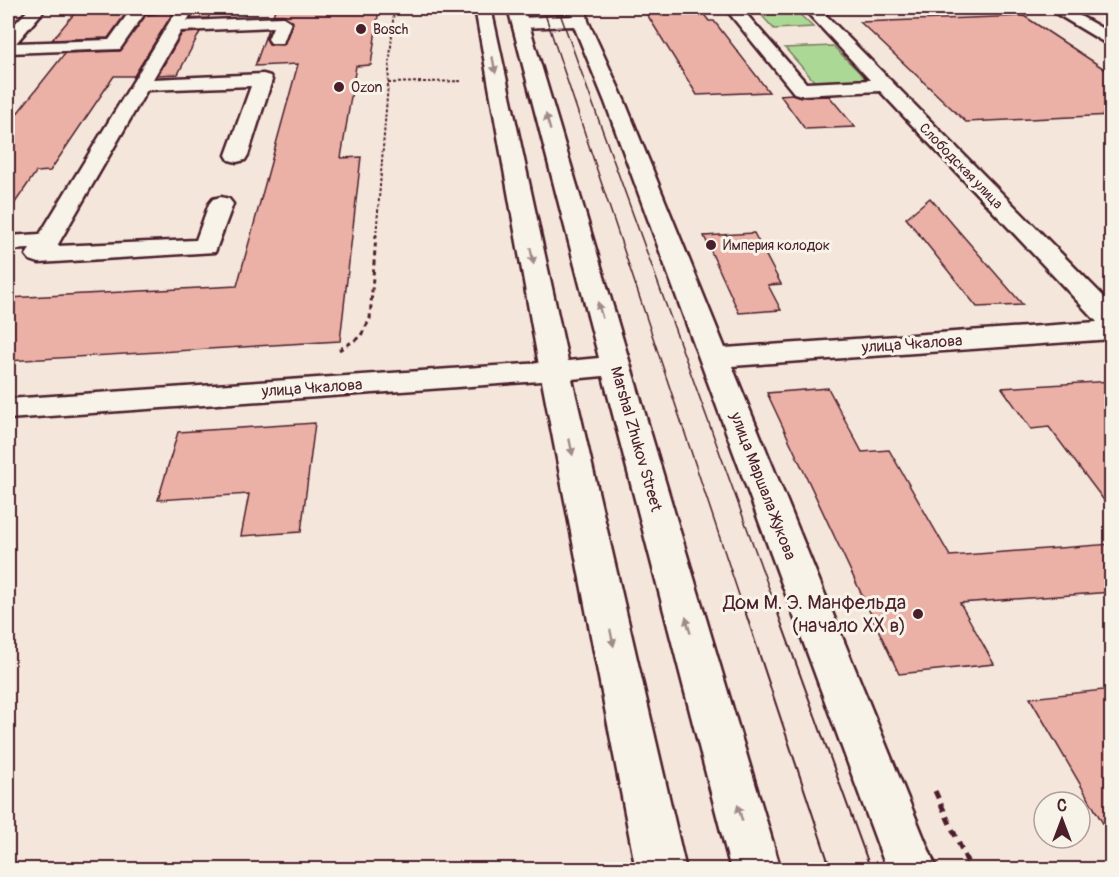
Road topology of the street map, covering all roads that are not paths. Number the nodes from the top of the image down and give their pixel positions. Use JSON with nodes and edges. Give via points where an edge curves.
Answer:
{"nodes":[{"id":1,"x":38,"y":8,"type":"edge"},
{"id":2,"x":155,"y":8,"type":"edge"},
{"id":3,"x":186,"y":8,"type":"edge"},
{"id":4,"x":483,"y":8,"type":"edge"},
{"id":5,"x":733,"y":8,"type":"edge"},
{"id":6,"x":811,"y":8,"type":"edge"},
{"id":7,"x":1055,"y":8,"type":"edge"},
{"id":8,"x":579,"y":14,"type":"edge"},
{"id":9,"x":518,"y":15,"type":"edge"},
{"id":10,"x":176,"y":26,"type":"junction"},
{"id":11,"x":277,"y":39,"type":"dead end"},
{"id":12,"x":8,"y":41,"type":"edge"},
{"id":13,"x":1112,"y":42,"type":"edge"},
{"id":14,"x":8,"y":48,"type":"edge"},
{"id":15,"x":157,"y":57,"type":"junction"},
{"id":16,"x":8,"y":63,"type":"edge"},
{"id":17,"x":140,"y":85,"type":"junction"},
{"id":18,"x":883,"y":85,"type":"junction"},
{"id":19,"x":237,"y":155,"type":"dead end"},
{"id":20,"x":221,"y":204,"type":"dead end"},
{"id":21,"x":48,"y":241,"type":"junction"},
{"id":22,"x":8,"y":243,"type":"edge"},
{"id":23,"x":1112,"y":322,"type":"edge"},
{"id":24,"x":1112,"y":330,"type":"edge"},
{"id":25,"x":713,"y":358,"type":"junction"},
{"id":26,"x":615,"y":366,"type":"junction"},
{"id":27,"x":555,"y":371,"type":"junction"},
{"id":28,"x":8,"y":409,"type":"edge"},
{"id":29,"x":661,"y":870,"type":"edge"},
{"id":30,"x":756,"y":870,"type":"edge"},
{"id":31,"x":912,"y":870,"type":"edge"}],
"edges":[{"from":1,"to":12,"type":"street"},
{"from":2,"to":14,"type":"street","via":[[140,8],[114,45]]},
{"from":3,"to":10,"type":"street"},
{"from":4,"to":27,"type":"street","one_way":true},
{"from":5,"to":18,"type":"street","via":[[801,89]]},
{"from":6,"to":18,"type":"street","name":"Слободская улица"},
{"from":7,"to":13,"type":"street"},
{"from":8,"to":9,"type":"street"},
{"from":8,"to":25,"type":"street","name":"улица Маршала Жукова"},
{"from":26,"to":9,"type":"street","name":"Marshal Zhukov Street","one_way":true},
{"from":10,"to":11,"type":"street","via":[[283,22]]},
{"from":10,"to":15,"type":"street"},
{"from":15,"to":16,"type":"street"},
{"from":15,"to":17,"type":"street"},
{"from":17,"to":19,"type":"street","via":[[263,80]]},
{"from":17,"to":21,"type":"street"},
{"from":18,"to":23,"type":"street","name":"Слободская улица"},
{"from":20,"to":21,"type":"street","via":[[206,247],[39,255]]},
{"from":21,"to":22,"type":"street"},
{"from":24,"to":25,"type":"street","name":"улица Чкалова"},
{"from":25,"to":31,"type":"street","name":"улица Маршала Жукова"},
{"from":26,"to":27,"type":"street","name":"улица Чкалова"},
{"from":30,"to":26,"type":"street","name":"Marshal Zhukov Street","one_way":true},
{"from":27,"to":28,"type":"street","name":"улица Чкалова"},
{"from":27,"to":29,"type":"street","one_way":true}]}
